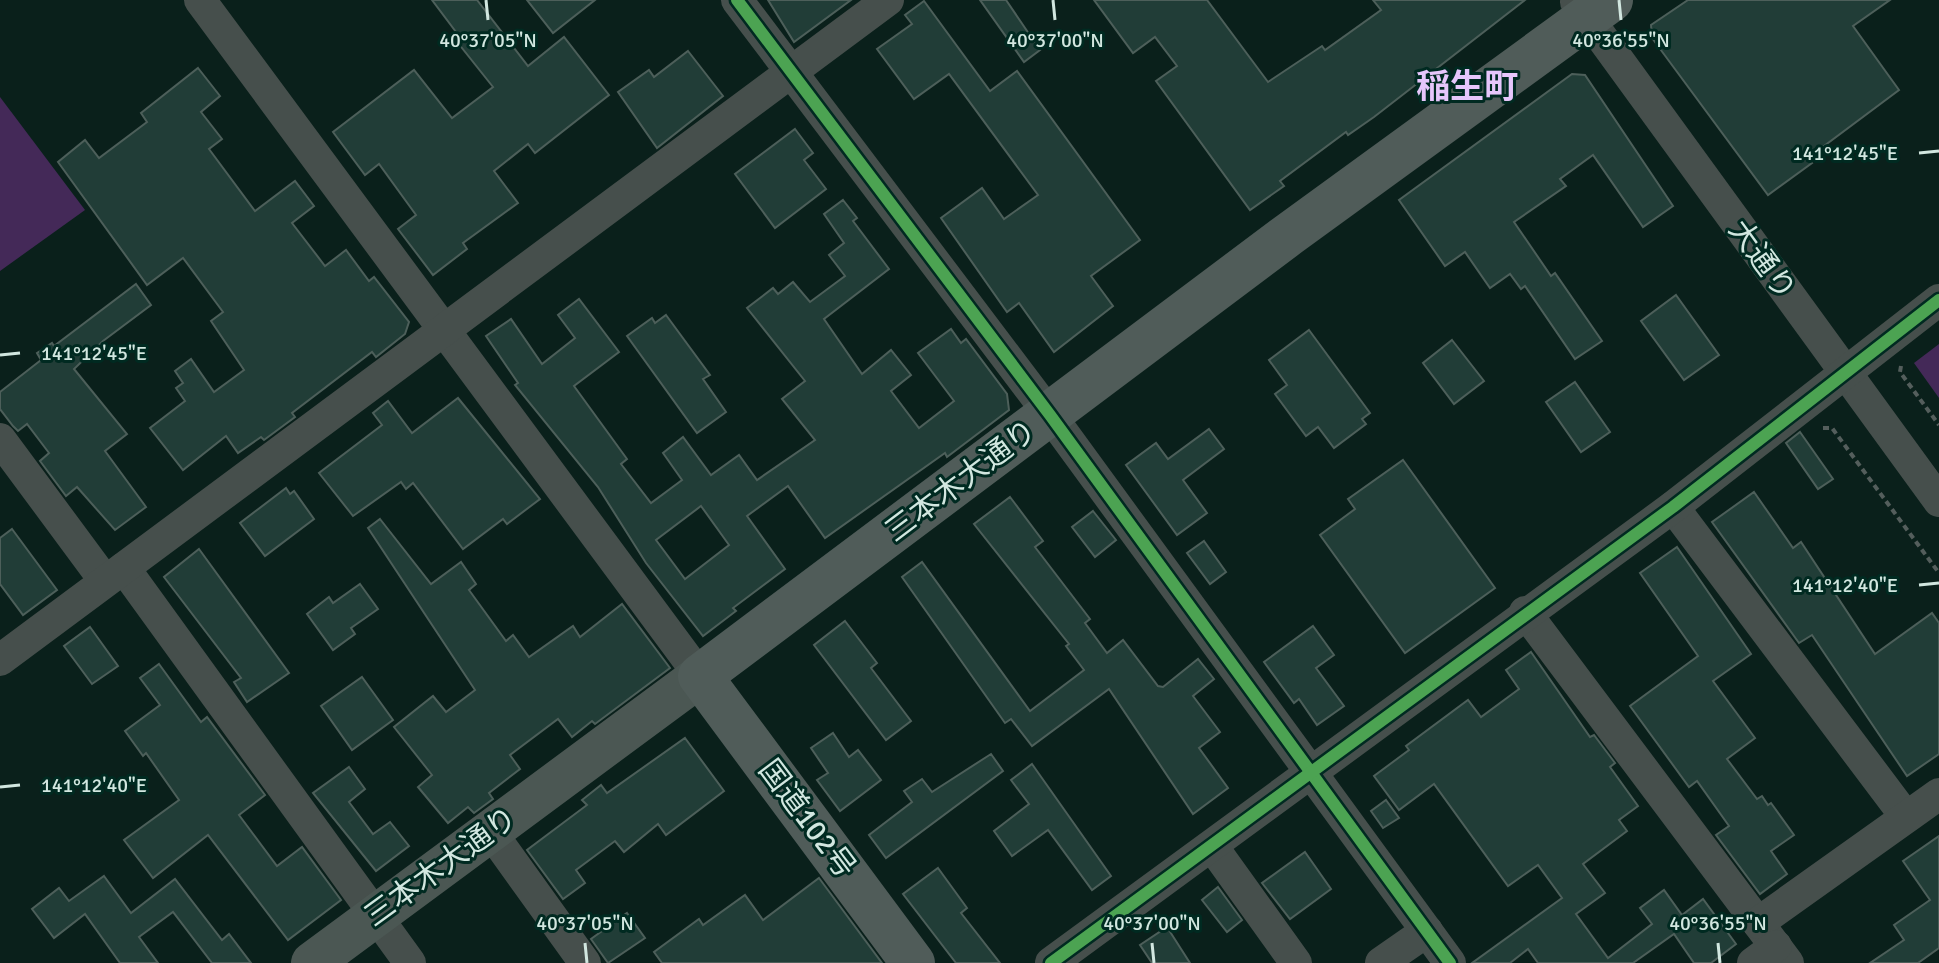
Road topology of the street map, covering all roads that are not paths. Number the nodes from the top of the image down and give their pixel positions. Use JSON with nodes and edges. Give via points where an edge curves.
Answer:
{"nodes":[{"id":1,"x":200,"y":0,"type":"edge"},
{"id":2,"x":737,"y":0,"type":"edge"},
{"id":3,"x":888,"y":0,"type":"edge"},
{"id":4,"x":1591,"y":6,"type":"edge"},
{"id":5,"x":791,"y":73,"type":"junction"},
{"id":6,"x":1939,"y":300,"type":"edge"},
{"id":7,"x":444,"y":329,"type":"junction"},
{"id":8,"x":1844,"y":374,"type":"junction"},
{"id":9,"x":1050,"y":415,"type":"junction"},
{"id":10,"x":0,"y":439,"type":"edge"},
{"id":11,"x":1939,"y":501,"type":"edge"},
{"id":12,"x":1673,"y":507,"type":"junction"},
{"id":13,"x":115,"y":574,"type":"junction"},
{"id":14,"x":1525,"y":612,"type":"junction"},
{"id":15,"x":0,"y":660,"type":"edge"},
{"id":16,"x":700,"y":676,"type":"junction"},
{"id":17,"x":1312,"y":772,"type":"junction"},
{"id":18,"x":1939,"y":794,"type":"edge"},
{"id":19,"x":1906,"y":817,"type":"junction"},
{"id":20,"x":490,"y":831,"type":"junction"},
{"id":21,"x":1212,"y":846,"type":"junction"},
{"id":22,"x":375,"y":915,"type":"junction"},
{"id":23,"x":1427,"y":931,"type":"junction"},
{"id":24,"x":1768,"y":949,"type":"edge"},
{"id":25,"x":312,"y":963,"type":"edge"},
{"id":26,"x":410,"y":963,"type":"edge"},
{"id":27,"x":585,"y":963,"type":"edge"},
{"id":28,"x":913,"y":963,"type":"edge"},
{"id":29,"x":1051,"y":963,"type":"edge"},
{"id":30,"x":1296,"y":963,"type":"edge"},
{"id":31,"x":1381,"y":963,"type":"edge"},
{"id":32,"x":1450,"y":963,"type":"edge"}],
"edges":[{"from":1,"to":7,"type":"street"},
{"from":2,"to":5,"type":"street"},
{"from":3,"to":5,"type":"street"},
{"from":4,"to":8,"type":"street","name":"大通り"},
{"from":4,"to":9,"type":"highway","name":"三本木大通り"},
{"from":5,"to":7,"type":"street"},
{"from":5,"to":9,"type":"street"},
{"from":6,"to":8,"type":"street"},
{"from":7,"to":13,"type":"street"},
{"from":7,"to":16,"type":"street"},
{"from":8,"to":11,"type":"street","name":"大通り"},
{"from":8,"to":12,"type":"street"},
{"from":9,"to":16,"type":"highway","name":"三本木大通り"},
{"from":9,"to":17,"type":"street"},
{"from":10,"to":13,"type":"street"},
{"from":12,"to":14,"type":"street"},
{"from":12,"to":19,"type":"street"},
{"from":13,"to":15,"type":"street"},
{"from":13,"to":22,"type":"street"},
{"from":14,"to":17,"type":"street"},
{"from":14,"to":24,"type":"street"},
{"from":16,"to":20,"type":"main road","name":"三本木大通り"},
{"from":16,"to":28,"type":"highway","name":"国道102号"},
{"from":17,"to":21,"type":"street"},
{"from":17,"to":23,"type":"street"},
{"from":18,"to":19,"type":"street"},
{"from":19,"to":24,"type":"street"},
{"from":20,"to":22,"type":"main road","name":"三本木大通り"},
{"from":20,"to":27,"type":"street"},
{"from":21,"to":29,"type":"street"},
{"from":21,"to":30,"type":"street"},
{"from":22,"to":25,"type":"main road","name":"三本木大通り"},
{"from":22,"to":26,"type":"street"},
{"from":23,"to":31,"type":"street"},
{"from":23,"to":32,"type":"street"}]}
